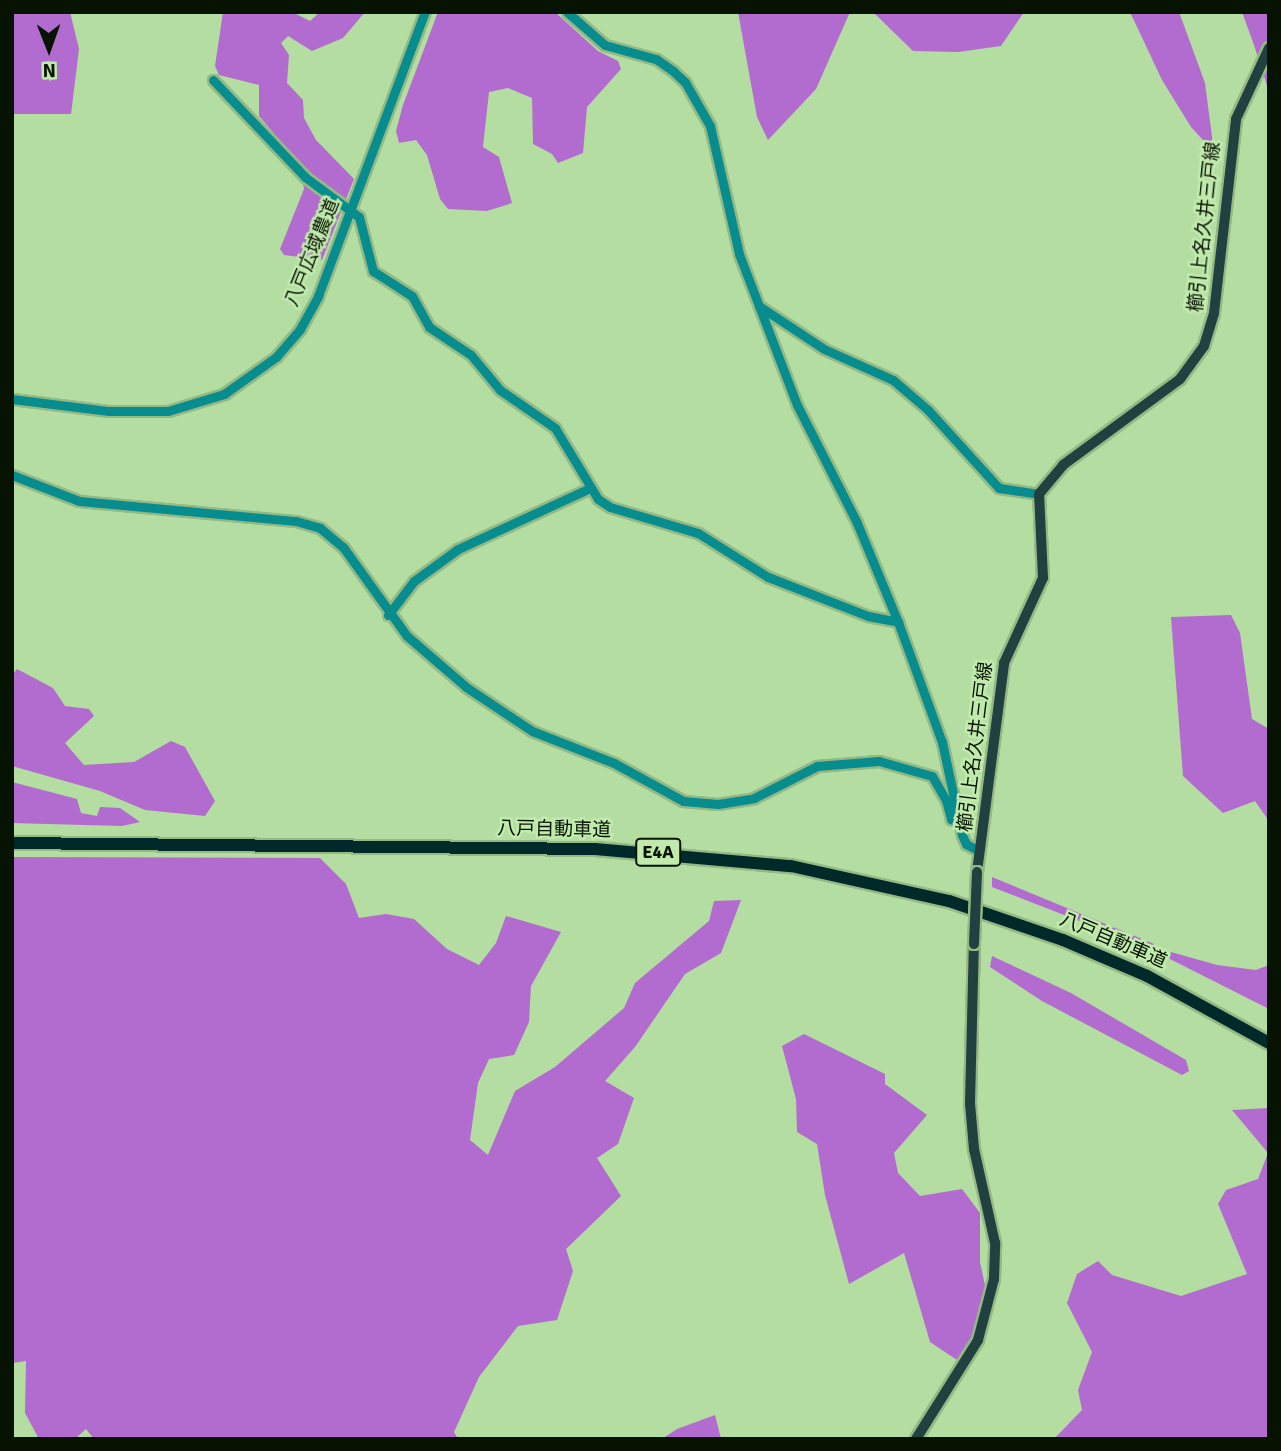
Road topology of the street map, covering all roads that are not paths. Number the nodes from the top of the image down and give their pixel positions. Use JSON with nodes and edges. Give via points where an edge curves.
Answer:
{"nodes":[{"id":1,"x":425,"y":12,"type":"edge"},
{"id":2,"x":567,"y":12,"type":"edge"},
{"id":3,"x":1269,"y":48,"type":"edge"},
{"id":4,"x":213,"y":80,"type":"dead end"},
{"id":5,"x":350,"y":211,"type":"junction"},
{"id":6,"x":759,"y":306,"type":"junction"},
{"id":7,"x":12,"y":399,"type":"edge"},
{"id":8,"x":12,"y":475,"type":"edge"},
{"id":9,"x":588,"y":489,"type":"junction"},
{"id":10,"x":1040,"y":494,"type":"junction"},
{"id":11,"x":388,"y":615,"type":"junction"},
{"id":12,"x":898,"y":622,"type":"junction"},
{"id":13,"x":960,"y":821,"type":"junction"},
{"id":14,"x":12,"y":835,"type":"edge"},
{"id":15,"x":12,"y":843,"type":"edge"},
{"id":16,"x":979,"y":851,"type":"junction"},
{"id":17,"x":1269,"y":1034,"type":"edge"},
{"id":18,"x":1269,"y":1043,"type":"edge"},
{"id":19,"x":916,"y":1439,"type":"edge"}],
"edges":[{"from":1,"to":5,"type":"street","name":"八戸広域農道"},
{"from":2,"to":6,"type":"street","via":[[605,45],[656,59],[685,82],[716,141],[730,225]]},
{"from":3,"to":10,"type":"main road","name":"櫛引上名久井三戸線","via":[[1236,119],[1214,313],[1203,346],[1180,379],[1063,465]]},
{"from":4,"to":5,"type":"street","via":[[305,177]]},
{"from":5,"to":7,"type":"street","name":"八戸広域農道","via":[[300,329],[264,369],[224,394],[185,407],[149,412]]},
{"from":5,"to":9,"type":"street","via":[[361,221],[373,271],[412,296],[429,327],[471,355],[500,390],[555,428]]},
{"from":6,"to":10,"type":"street","via":[[824,349],[893,380],[928,410],[999,488]]},
{"from":6,"to":12,"type":"street","via":[[797,405],[857,523]]},
{"from":8,"to":11,"type":"street","via":[[79,502],[310,524],[343,547]]},
{"from":9,"to":11,"type":"street","via":[[458,549],[414,581]]},
{"from":9,"to":12,"type":"street","via":[[610,507],[698,533],[768,577],[868,617]]},
{"from":10,"to":16,"type":"main road","name":"櫛引上名久井三戸線","via":[[1043,578],[1004,663]]},
{"from":11,"to":13,"type":"street","via":[[440,668],[503,714],[532,731],[614,763],[683,801],[718,804],[754,798],[817,766],[879,761],[932,776],[951,819]]},
{"from":12,"to":13,"type":"street","via":[[942,742]]},
{"from":13,"to":16,"type":"street","via":[[965,844]]},
{"from":14,"to":17,"type":"highway","name":"八戸自動車道","number":"E4A","via":[[596,841],[796,859],[946,892],[1066,932],[1152,970]]},
{"from":15,"to":18,"type":"highway","name":"八戸自動車道","number":"E4A","via":[[595,849],[791,866],[949,901],[1040,931],[1147,976]]},
{"from":16,"to":19,"type":"main road","name":"櫛引上名久井三戸線","bridge":true,"via":[[970,1103],[974,1149],[995,1243],[994,1279],[978,1340]]}]}
